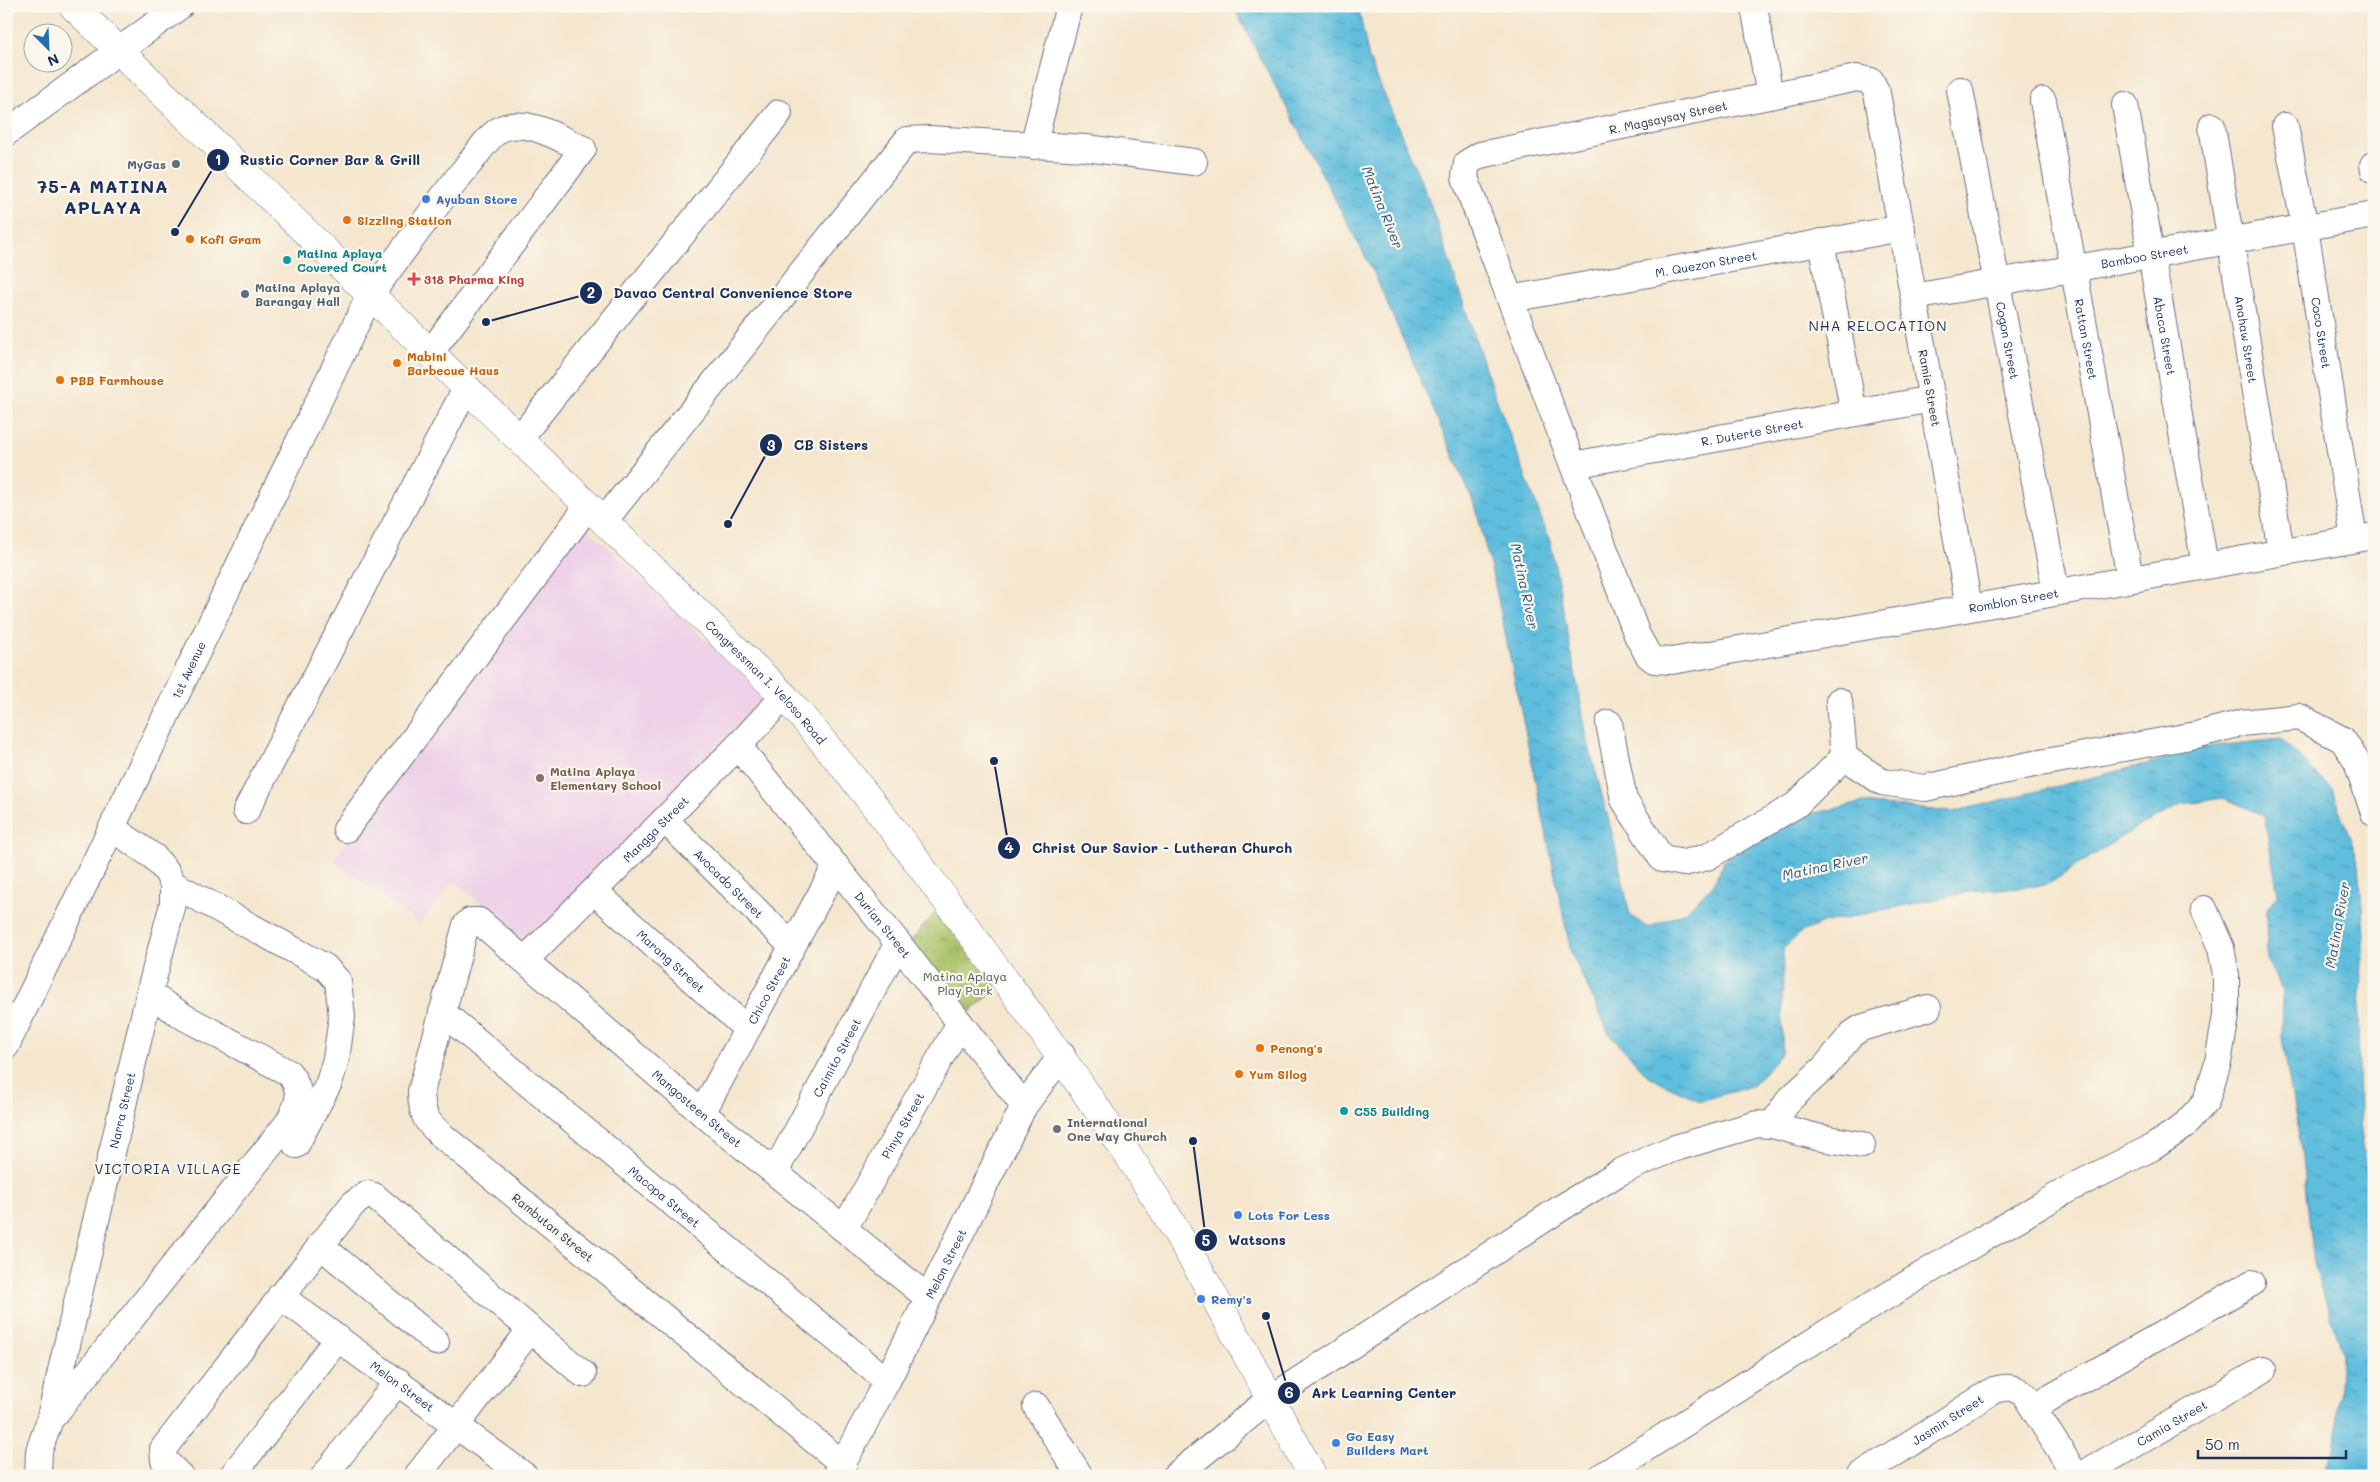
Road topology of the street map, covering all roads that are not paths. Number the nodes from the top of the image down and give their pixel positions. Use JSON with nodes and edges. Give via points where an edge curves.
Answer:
{"nodes":[{"id":1,"x":73,"y":6,"type":"edge"},
{"id":2,"x":180,"y":6,"type":"edge"},
{"id":3,"x":1070,"y":6,"type":"edge"},
{"id":4,"x":1754,"y":6,"type":"edge"},
{"id":5,"x":120,"y":52,"type":"junction"},
{"id":6,"x":1871,"y":81,"type":"joint"},
{"id":7,"x":1960,"y":90,"type":"dead end"},
{"id":8,"x":1770,"y":96,"type":"junction"},
{"id":9,"x":2043,"y":101,"type":"dead end"},
{"id":10,"x":2125,"y":105,"type":"dead end"},
{"id":11,"x":779,"y":113,"type":"dead end"},
{"id":12,"x":2212,"y":126,"type":"dead end"},
{"id":13,"x":2284,"y":126,"type":"dead end"},
{"id":14,"x":6,"y":134,"type":"edge"},
{"id":15,"x":1033,"y":146,"type":"junction"},
{"id":16,"x":1194,"y":162,"type":"dead end"},
{"id":17,"x":2374,"y":216,"type":"edge"},
{"id":18,"x":1902,"y":228,"type":"junction"},
{"id":19,"x":2306,"y":228,"type":"junction"},
{"id":20,"x":2229,"y":241,"type":"junction"},
{"id":21,"x":1821,"y":242,"type":"junction"},
{"id":22,"x":2150,"y":255,"type":"junction"},
{"id":23,"x":2072,"y":269,"type":"junction"},
{"id":24,"x":1997,"y":282,"type":"junction"},
{"id":25,"x":370,"y":295,"type":"junction"},
{"id":26,"x":1914,"y":297,"type":"junction"},
{"id":27,"x":1510,"y":299,"type":"junction"},
{"id":28,"x":430,"y":353,"type":"junction"},
{"id":29,"x":466,"y":388,"type":"junction"},
{"id":30,"x":1932,"y":399,"type":"junction"},
{"id":31,"x":1854,"y":413,"type":"junction"},
{"id":32,"x":519,"y":439,"type":"junction"},
{"id":33,"x":1573,"y":465,"type":"junction"},
{"id":34,"x":596,"y":514,"type":"junction"},
{"id":35,"x":2364,"y":538,"type":"edge"},
{"id":36,"x":2281,"y":552,"type":"junction"},
{"id":37,"x":2205,"y":565,"type":"junction"},
{"id":38,"x":2130,"y":578,"type":"junction"},
{"id":39,"x":2056,"y":591,"type":"junction"},
{"id":40,"x":1969,"y":607,"type":"junction"},
{"id":41,"x":784,"y":696,"type":"junction"},
{"id":42,"x":1839,"y":701,"type":"dead end"},
{"id":43,"x":1609,"y":723,"type":"dead end"},
{"id":44,"x":738,"y":746,"type":"junction"},
{"id":45,"x":1844,"y":757,"type":"junction"},
{"id":46,"x":246,"y":811,"type":"dead end"},
{"id":47,"x":2374,"y":813,"type":"edge"},
{"id":48,"x":665,"y":820,"type":"junction"},
{"id":49,"x":112,"y":828,"type":"junction"},
{"id":50,"x":346,"y":829,"type":"dead end"},
{"id":51,"x":836,"y":866,"type":"junction"},
{"id":52,"x":173,"y":884,"type":"junction"},
{"id":53,"x":594,"y":891,"type":"junction"},
{"id":54,"x":2204,"y":909,"type":"dead end"},
{"id":55,"x":470,"y":921,"type":"joint"},
{"id":56,"x":898,"y":943,"type":"junction"},
{"id":57,"x":792,"y":946,"type":"junction"},
{"id":58,"x":525,"y":960,"type":"junction"},
{"id":59,"x":149,"y":994,"type":"junction"},
{"id":60,"x":1928,"y":1008,"type":"dead end"},
{"id":61,"x":442,"y":1012,"type":"junction"},
{"id":62,"x":960,"y":1023,"type":"junction"},
{"id":63,"x":747,"y":1029,"type":"junction"},
{"id":64,"x":6,"y":1046,"type":"edge"},
{"id":65,"x":1062,"y":1055,"type":"junction"},
{"id":66,"x":1024,"y":1106,"type":"junction"},
{"id":67,"x":702,"y":1113,"type":"junction"},
{"id":68,"x":1772,"y":1125,"type":"junction"},
{"id":69,"x":1862,"y":1145,"type":"dead end"},
{"id":70,"x":296,"y":1146,"type":"dead end"},
{"id":71,"x":775,"y":1172,"type":"junction"},
{"id":72,"x":844,"y":1229,"type":"junction"},
{"id":73,"x":320,"y":1245,"type":"junction"},
{"id":74,"x":2252,"y":1283,"type":"dead end"},
{"id":75,"x":280,"y":1296,"type":"junction"},
{"id":76,"x":927,"y":1297,"type":"junction"},
{"id":77,"x":531,"y":1329,"type":"junction"},
{"id":78,"x":338,"y":1338,"type":"junction"},
{"id":79,"x":436,"y":1342,"type":"dead end"},
{"id":80,"x":2263,"y":1370,"type":"dead end"},
{"id":81,"x":584,"y":1374,"type":"dead end"},
{"id":82,"x":398,"y":1381,"type":"junction"},
{"id":83,"x":887,"y":1381,"type":"junction"},
{"id":84,"x":1270,"y":1399,"type":"junction"},
{"id":85,"x":1036,"y":1406,"type":"dead end"},
{"id":86,"x":2034,"y":1407,"type":"junction"},
{"id":87,"x":49,"y":1422,"type":"junction"},
{"id":88,"x":456,"y":1424,"type":"junction"},
{"id":89,"x":839,"y":1470,"type":"edge"},
{"id":90,"x":522,"y":1475,"type":"edge"},
{"id":91,"x":38,"y":1476,"type":"edge"},
{"id":92,"x":180,"y":1476,"type":"edge"},
{"id":93,"x":232,"y":1476,"type":"edge"},
{"id":94,"x":324,"y":1476,"type":"edge"},
{"id":95,"x":417,"y":1476,"type":"edge"},
{"id":96,"x":1080,"y":1476,"type":"edge"},
{"id":97,"x":1175,"y":1476,"type":"edge"},
{"id":98,"x":1313,"y":1476,"type":"edge"},
{"id":99,"x":1602,"y":1476,"type":"edge"},
{"id":100,"x":1859,"y":1476,"type":"edge"},
{"id":101,"x":2078,"y":1476,"type":"edge"}],
"edges":[{"from":1,"to":5,"type":"main road","name":"Congressman I. Veloso Road"},
{"from":2,"to":5,"type":"street"},
{"from":3,"to":15,"type":"street"},
{"from":4,"to":8,"type":"street"},
{"from":5,"to":14,"type":"street"},
{"from":5,"to":25,"type":"main road","name":"Congressman I. Veloso Road"},
{"from":6,"to":8,"type":"street","name":"R. Magsaysay Street","via":[[1857,78]]},
{"from":6,"to":18,"type":"street","name":"Ramie Street","via":[[1877,93]]},
{"from":7,"to":24,"type":"street","name":"Cogon Street"},
{"from":8,"to":27,"type":"street","name":"R. Magsaysay Street","via":[[1480,155],[1467,163],[1465,177]]},
{"from":9,"to":23,"type":"street","name":"Rattan Street"},
{"from":10,"to":22,"type":"street","name":"Abaca Street"},
{"from":11,"to":32,"type":"street"},
{"from":12,"to":20,"type":"street","name":"Anahaw Street"},
{"from":13,"to":19,"type":"street","name":"Coco Street"},
{"from":15,"to":16,"type":"street","via":[[1086,148]]},
{"from":15,"to":34,"type":"street","via":[[907,140]]},
{"from":17,"to":19,"type":"street","name":"Bamboo Street"},
{"from":18,"to":21,"type":"street","name":"M. Quezon Street"},
{"from":18,"to":26,"type":"street","name":"Ramie Street"},
{"from":19,"to":20,"type":"street","name":"Bamboo Street"},
{"from":19,"to":35,"type":"street","name":"Coco Street"},
{"from":20,"to":22,"type":"street","name":"Bamboo Street"},
{"from":20,"to":36,"type":"street","name":"Anahaw Street"},
{"from":21,"to":27,"type":"street","name":"M. Quezon Street"},
{"from":21,"to":31,"type":"street"},
{"from":22,"to":23,"type":"street","name":"Bamboo Street"},
{"from":22,"to":37,"type":"street","name":"Abaca Street"},
{"from":23,"to":24,"type":"street","name":"Bamboo Street"},
{"from":23,"to":38,"type":"street","name":"Rattan Street"},
{"from":24,"to":26,"type":"street","name":"Bamboo Street"},
{"from":24,"to":39,"type":"street","name":"Cogon Street"},
{"from":25,"to":28,"type":"main road","name":"Congressman I. Veloso Road"},
{"from":25,"to":28,"type":"street","name":"1st Avenue","via":[[454,183],[502,128],[531,127],[583,149]]},
{"from":25,"to":49,"type":"street","name":"1st Avenue"},
{"from":26,"to":30,"type":"street","name":"Ramie Street"},
{"from":27,"to":33,"type":"street"},
{"from":28,"to":29,"type":"main road","name":"Congressman I. Veloso Road"},
{"from":29,"to":32,"type":"main road","name":"Congressman I. Veloso Road"},
{"from":29,"to":46,"type":"street"},
{"from":30,"to":31,"type":"street","name":"R. Duterte Street"},
{"from":30,"to":40,"type":"street","name":"Ramie Street"},
{"from":31,"to":33,"type":"street","name":"R. Duterte Street"},
{"from":32,"to":34,"type":"main road","name":"Congressman I. Veloso Road"},
{"from":33,"to":40,"type":"street","name":"Romblon Street","via":[[1637,634],[1654,660],[1672,661]]},
{"from":34,"to":41,"type":"main road","name":"Congressman I. Veloso Road"},
{"from":34,"to":50,"type":"street"},
{"from":35,"to":36,"type":"street","name":"Romblon Street"},
{"from":36,"to":37,"type":"street","name":"Romblon Street"},
{"from":37,"to":38,"type":"street","name":"Romblon Street"},
{"from":38,"to":39,"type":"street","name":"Romblon Street"},
{"from":39,"to":40,"type":"street","name":"Romblon Street"},
{"from":41,"to":44,"type":"street","name":"Mangga Street"},
{"from":41,"to":65,"type":"main road","name":"Congressman I. Veloso Road","via":[[857,782]]},
{"from":42,"to":45,"type":"street"},
{"from":43,"to":45,"type":"street","via":[[1624,800],[1662,860],[1684,863],[1707,857],[1796,805]]},
{"from":44,"to":48,"type":"street","name":"Mangga Street"},
{"from":44,"to":51,"type":"street","name":"Durian Street"},
{"from":45,"to":47,"type":"street","via":[[1882,782],[1925,788],[2029,765],[2196,735],[2242,723],[2299,717],[2343,740],[2357,762]]},
{"from":48,"to":53,"type":"street","name":"Mangga Street"},
{"from":48,"to":57,"type":"street","name":"Avocado Street"},
{"from":49,"to":52,"type":"street","via":[[154,857]]},
{"from":49,"to":64,"type":"street","name":"1st Avenue"},
{"from":51,"to":56,"type":"street","name":"Durian Street"},
{"from":51,"to":57,"type":"street","name":"Chico Street"},
{"from":52,"to":59,"type":"street","name":"Narra Street","via":[[173,904]]},
{"from":52,"to":70,"type":"street","via":[[325,967],[338,981],[342,1017],[336,1059],[329,1083]]},
{"from":53,"to":58,"type":"street","name":"Mangga Street"},
{"from":53,"to":63,"type":"street","name":"Marang Street"},
{"from":54,"to":99,"type":"street","via":[[2221,948],[2226,974],[2226,1016],[2218,1062],[2206,1101],[2183,1127],[2153,1147],[2067,1190],[1974,1243]]},
{"from":55,"to":58,"type":"street","name":"Mangosteen Street","via":[[479,921]]},
{"from":55,"to":61,"type":"street","name":"Rambutan Street","via":[[460,942]]},
{"from":56,"to":62,"type":"street","name":"Durian Street"},
{"from":56,"to":71,"type":"street","name":"Caimito Street"},
{"from":57,"to":63,"type":"street","name":"Chico Street"},
{"from":58,"to":67,"type":"street","name":"Mangosteen Street"},
{"from":59,"to":87,"type":"street","name":"Narra Street"},
{"from":59,"to":87,"type":"street","via":[[186,1018],[289,1073],[297,1083],[297,1106],[288,1122]]},
{"from":60,"to":68,"type":"street","via":[[1861,1028],[1852,1034],[1825,1067],[1789,1100]]},
{"from":61,"to":83,"type":"street","name":"Macopa Street"},
{"from":61,"to":89,"type":"street","name":"Rambutan Street","via":[[421,1092],[425,1119]]},
{"from":62,"to":66,"type":"street","name":"Durian Street"},
{"from":62,"to":72,"type":"street","name":"Pinya Street"},
{"from":63,"to":67,"type":"street","name":"Chico Street"},
{"from":65,"to":66,"type":"street","name":"Melon Street"},
{"from":65,"to":84,"type":"main road","name":"Congressman I. Veloso Road","via":[[1165,1213]]},
{"from":66,"to":76,"type":"street","name":"Melon Street"},
{"from":67,"to":71,"type":"street","name":"Mangosteen Street"},
{"from":68,"to":69,"type":"street"},
{"from":68,"to":84,"type":"street","via":[[1758,1124],[1672,1149],[1620,1172]]},
{"from":71,"to":72,"type":"street","name":"Mangosteen Street"},
{"from":72,"to":76,"type":"street","name":"Mangosteen Street"},
{"from":73,"to":75,"type":"street"},
{"from":73,"to":77,"type":"street","via":[[353,1204],[368,1194],[374,1196]]},
{"from":73,"to":79,"type":"street"},
{"from":74,"to":86,"type":"street"},
{"from":75,"to":78,"type":"street","name":"Melon Street"},
{"from":75,"to":92,"type":"street","via":[[163,1449],[164,1460]]},
{"from":76,"to":83,"type":"street","name":"Melon Street"},
{"from":77,"to":81,"type":"street"},
{"from":77,"to":88,"type":"street"},
{"from":78,"to":82,"type":"street","name":"Melon Street"},
{"from":78,"to":93,"type":"street"},
{"from":80,"to":101,"type":"street","name":"Camia Street"},
{"from":82,"to":88,"type":"street","name":"Melon Street"},
{"from":82,"to":94,"type":"street"},
{"from":83,"to":89,"type":"street","name":"Melon Street"},
{"from":84,"to":97,"type":"street"},
{"from":84,"to":98,"type":"main road","name":"Congressman I. Veloso Road"},
{"from":85,"to":96,"type":"street"},
{"from":86,"to":100,"type":"street","name":"Jasmin Street","via":[[2016,1388],[1994,1390]]},
{"from":86,"to":101,"type":"street"},
{"from":87,"to":91,"type":"street","name":"Narra Street","via":[[39,1451]]},
{"from":88,"to":90,"type":"street","name":"Melon Street"},
{"from":88,"to":95,"type":"street"}]}
